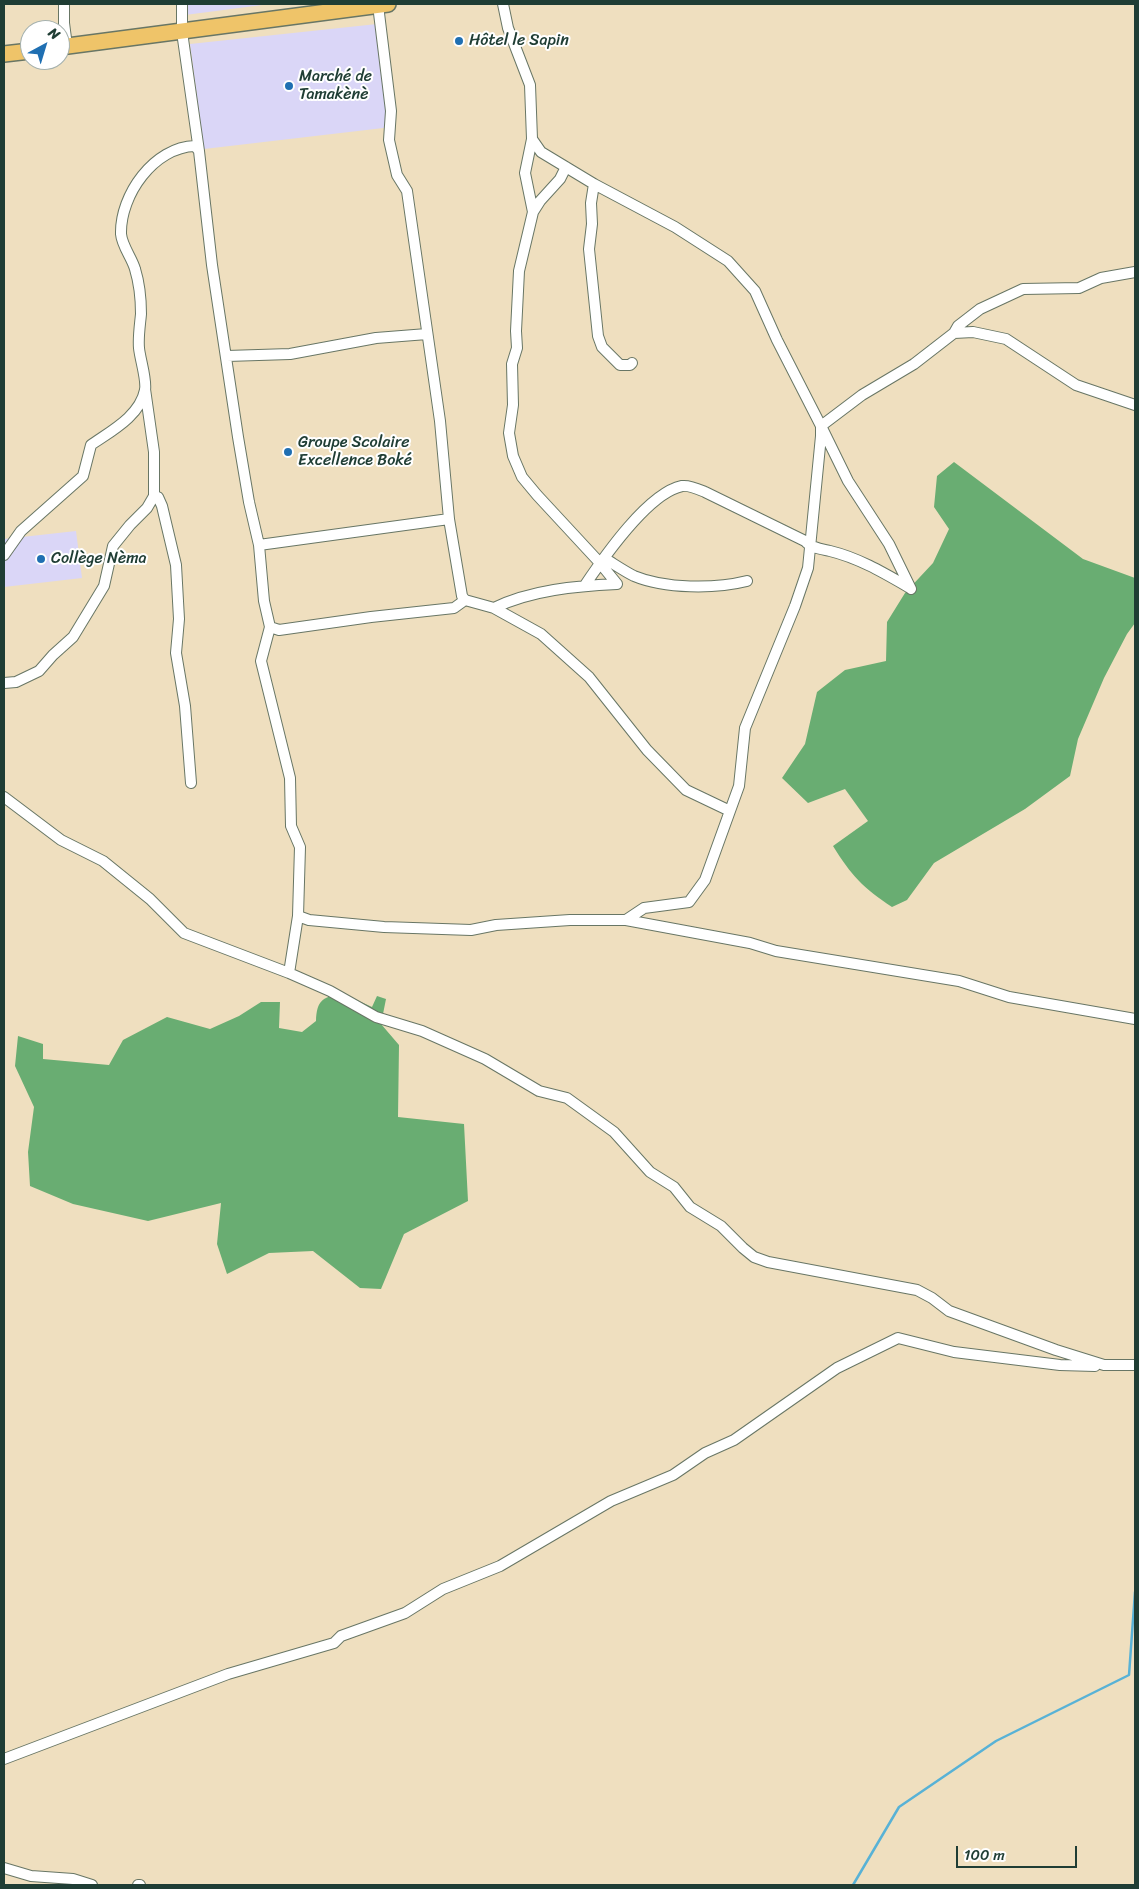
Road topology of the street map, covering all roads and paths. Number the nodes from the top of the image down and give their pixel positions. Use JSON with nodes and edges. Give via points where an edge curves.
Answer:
{"nodes":[{"id":1,"x":64,"y":4,"type":"edge"},
{"id":2,"x":182,"y":4,"type":"edge"},
{"id":3,"x":383,"y":4,"type":"edge"},
{"id":4,"x":503,"y":4,"type":"edge"},
{"id":5,"x":64,"y":20,"type":"edge"},
{"id":6,"x":182,"y":32,"type":"junction"},
{"id":7,"x":70,"y":45,"type":"edge"},
{"id":8,"x":20,"y":52,"type":"edge"},
{"id":9,"x":4,"y":54,"type":"edge"},
{"id":10,"x":532,"y":139,"type":"junction"},
{"id":11,"x":199,"y":151,"type":"junction"},
{"id":12,"x":566,"y":167,"type":"junction"},
{"id":13,"x":594,"y":184,"type":"junction"},
{"id":14,"x":533,"y":212,"type":"junction"},
{"id":15,"x":1135,"y":272,"type":"edge"},
{"id":16,"x":954,"y":333,"type":"junction"},
{"id":17,"x":427,"y":334,"type":"junction"},
{"id":18,"x":227,"y":356,"type":"junction"},
{"id":19,"x":632,"y":363,"type":"dead end"},
{"id":20,"x":145,"y":389,"type":"junction"},
{"id":21,"x":1135,"y":405,"type":"edge"},
{"id":22,"x":820,"y":426,"type":"junction"},
{"id":23,"x":154,"y":496,"type":"junction"},
{"id":24,"x":449,"y":519,"type":"junction"},
{"id":25,"x":259,"y":545,"type":"junction"},
{"id":26,"x":809,"y":546,"type":"junction"},
{"id":27,"x":4,"y":555,"type":"edge"},
{"id":28,"x":602,"y":560,"type":"junction"},
{"id":29,"x":747,"y":581,"type":"dead end"},
{"id":30,"x":585,"y":585,"type":"junction"},
{"id":31,"x":465,"y":600,"type":"junction"},
{"id":32,"x":494,"y":608,"type":"junction"},
{"id":33,"x":270,"y":627,"type":"junction"},
{"id":34,"x":4,"y":683,"type":"edge"},
{"id":35,"x":191,"y":783,"type":"dead end"},
{"id":36,"x":4,"y":797,"type":"edge"},
{"id":37,"x":730,"y":811,"type":"junction"},
{"id":38,"x":298,"y":916,"type":"junction"},
{"id":39,"x":626,"y":920,"type":"junction"},
{"id":40,"x":289,"y":973,"type":"junction"},
{"id":41,"x":1135,"y":1019,"type":"edge"},
{"id":42,"x":1104,"y":1365,"type":"junction"},
{"id":43,"x":1135,"y":1365,"type":"edge"},
{"id":44,"x":4,"y":1758,"type":"edge"},
{"id":45,"x":4,"y":1868,"type":"edge"},
{"id":46,"x":92,"y":1885,"type":"edge"}],
"edges":[{"from":1,"to":5,"type":"street"},
{"from":2,"to":6,"type":"street"},
{"from":3,"to":6,"type":"highway"},
{"from":3,"to":17,"type":"street","via":[[391,112],[389,140],[397,175],[408,191]]},
{"from":4,"to":10,"type":"street","via":[[508,28],[530,85]]},
{"from":6,"to":7,"type":"highway"},
{"from":6,"to":11,"type":"street"},
{"from":8,"to":9,"type":"highway"},
{"from":10,"to":12,"type":"street","via":[[541,152]]},
{"from":10,"to":14,"type":"street","via":[[526,173]]},
{"from":11,"to":18,"type":"street","via":[[212,265]]},
{"from":11,"to":20,"type":"street","via":[[195,146],[188,146],[160,159],[141,177],[123,215],[121,236],[135,270],[141,312],[138,346]]},
{"from":12,"to":13,"type":"street"},
{"from":12,"to":14,"type":"street"},
{"from":13,"to":19,"type":"street","via":[[589,249],[598,336],[602,347],[620,366]]},
{"from":13,"to":22,"type":"street","via":[[675,227],[728,261],[755,291]]},
{"from":14,"to":28,"type":"street","via":[[519,271],[517,348],[511,374],[511,447],[522,477]]},
{"from":15,"to":16,"type":"street","via":[[1101,278],[1079,288],[1023,289],[980,309]]},
{"from":16,"to":21,"type":"street","via":[[973,332],[1006,339],[1076,385]]},
{"from":16,"to":22,"type":"street","via":[[914,364],[862,395]]},
{"from":17,"to":18,"type":"street","via":[[376,338],[290,354]]},
{"from":17,"to":24,"type":"street","via":[[440,421]]},
{"from":18,"to":25,"type":"street","via":[[247,493]]},
{"from":20,"to":23,"type":"street","via":[[154,452]]},
{"from":20,"to":27,"type":"street","via":[[135,412],[91,445],[83,476],[21,531]]},
{"from":22,"to":26,"type":"street"},
{"from":22,"to":26,"type":"street","via":[[848,481],[889,544],[911,589],[876,568]]},
{"from":23,"to":34,"type":"street","via":[[148,508],[113,546],[104,586],[73,637],[39,670],[16,682]]},
{"from":23,"to":35,"type":"street","via":[[162,506],[176,565],[179,619],[176,652],[185,706]]},
{"from":24,"to":25,"type":"street"},
{"from":24,"to":31,"type":"street"},
{"from":25,"to":33,"type":"street"},
{"from":26,"to":28,"type":"street","via":[[805,541],[705,492],[683,486],[660,497]]},
{"from":26,"to":37,"type":"street","via":[[808,568],[795,606],[746,728],[739,786]]},
{"from":28,"to":29,"type":"street","via":[[634,576],[682,586],[728,585]]},
{"from":28,"to":30,"type":"street"},
{"from":28,"to":30,"type":"street","via":[[617,584]]},
{"from":30,"to":32,"type":"street","via":[[512,599]]},
{"from":31,"to":32,"type":"street"},
{"from":31,"to":33,"type":"street","via":[[454,608],[279,630]]},
{"from":32,"to":37,"type":"street","via":[[541,634],[589,677],[647,750],[686,790]]},
{"from":33,"to":38,"type":"street","via":[[261,662],[290,778],[291,826],[300,847]]},
{"from":36,"to":40,"type":"street","via":[[61,840],[103,861],[150,899],[184,933]]},
{"from":37,"to":39,"type":"street","via":[[705,880],[689,902],[644,908]]},
{"from":38,"to":39,"type":"street","via":[[308,920],[384,927],[471,930],[570,920]]},
{"from":38,"to":40,"type":"street"},
{"from":39,"to":41,"type":"street","via":[[750,943],[776,952],[958,980],[1009,997]]},
{"from":40,"to":42,"type":"street","via":[[330,991],[376,1018],[422,1031],[485,1059],[539,1091],[567,1098],[614,1132],[650,1172],[674,1187],[690,1207],[721,1226],[754,1256],[768,1262],[917,1290],[949,1311]]},
{"from":42,"to":43,"type":"street"},
{"from":42,"to":44,"type":"street","via":[[1067,1366],[954,1352],[898,1338],[837,1368],[734,1440],[705,1453],[673,1475],[611,1501],[500,1566],[442,1589],[405,1613],[341,1636],[334,1644],[228,1674]]},
{"from":45,"to":46,"type":"street","via":[[31,1876],[73,1879]]}]}
